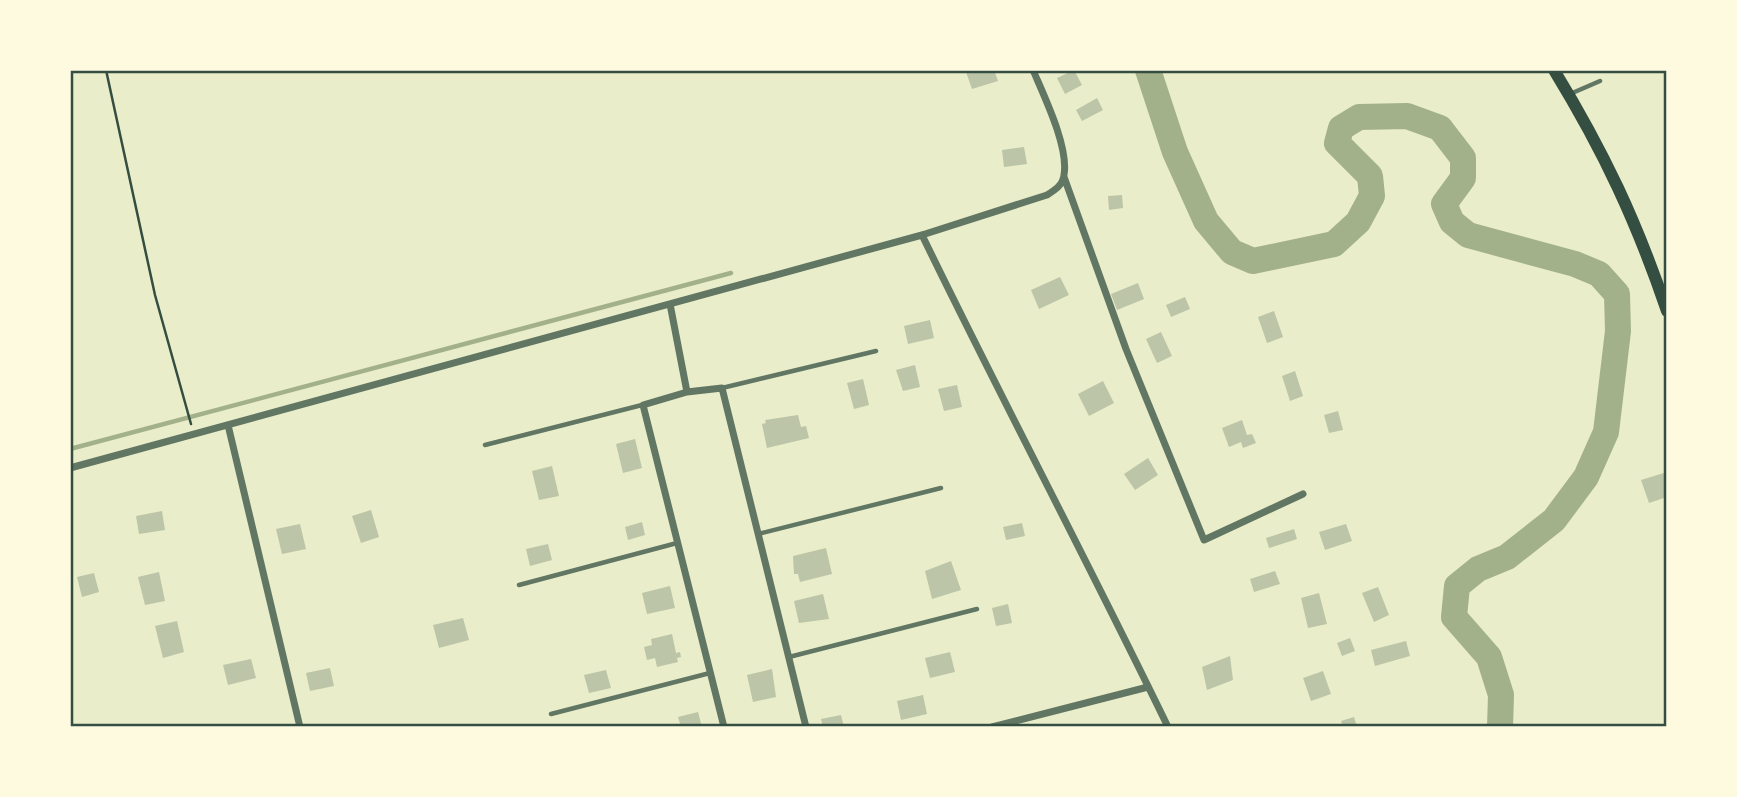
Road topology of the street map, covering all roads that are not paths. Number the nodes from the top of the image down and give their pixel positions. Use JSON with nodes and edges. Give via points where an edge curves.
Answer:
{"nodes":[{"id":1,"x":1033,"y":70,"type":"edge"},
{"id":2,"x":1554,"y":70,"type":"edge"},
{"id":3,"x":1601,"y":81,"type":"dead end"},
{"id":4,"x":1570,"y":95,"type":"junction"},
{"id":5,"x":1065,"y":177,"type":"junction"},
{"id":6,"x":922,"y":235,"type":"junction"},
{"id":7,"x":670,"y":304,"type":"junction"},
{"id":8,"x":1667,"y":311,"type":"edge"},
{"id":9,"x":876,"y":351,"type":"dead end"},
{"id":10,"x":722,"y":388,"type":"junction"},
{"id":11,"x":687,"y":391,"type":"junction"},
{"id":12,"x":643,"y":405,"type":"junction"},
{"id":13,"x":228,"y":425,"type":"junction"},
{"id":14,"x":485,"y":445,"type":"dead end"},
{"id":15,"x":70,"y":468,"type":"edge"},
{"id":16,"x":941,"y":488,"type":"dead end"},
{"id":17,"x":1303,"y":494,"type":"dead end"},
{"id":18,"x":758,"y":534,"type":"junction"},
{"id":19,"x":678,"y":543,"type":"junction"},
{"id":20,"x":519,"y":585,"type":"dead end"},
{"id":21,"x":977,"y":609,"type":"dead end"},
{"id":22,"x":789,"y":657,"type":"junction"},
{"id":23,"x":711,"y":673,"type":"junction"},
{"id":24,"x":1148,"y":687,"type":"junction"},
{"id":25,"x":551,"y":714,"type":"dead end"},
{"id":26,"x":300,"y":727,"type":"edge"},
{"id":27,"x":724,"y":727,"type":"edge"},
{"id":28,"x":806,"y":727,"type":"edge"},
{"id":29,"x":992,"y":727,"type":"edge"},
{"id":30,"x":1168,"y":727,"type":"edge"}],
"edges":[{"from":1,"to":5,"type":"street","via":[[1057,132]]},
{"from":2,"to":4,"type":"main road"},
{"from":3,"to":4,"type":"lane"},
{"from":4,"to":8,"type":"main road","via":[[1615,176]]},
{"from":5,"to":6,"type":"street","via":[[1059,187],[1038,198]]},
{"from":5,"to":17,"type":"street","via":[[1126,349],[1204,540]]},
{"from":6,"to":7,"type":"street"},
{"from":6,"to":24,"type":"street"},
{"from":7,"to":11,"type":"street"},
{"from":7,"to":13,"type":"street"},
{"from":9,"to":10,"type":"lane"},
{"from":10,"to":11,"type":"street"},
{"from":10,"to":18,"type":"street"},
{"from":11,"to":12,"type":"street"},
{"from":12,"to":14,"type":"lane"},
{"from":12,"to":19,"type":"street"},
{"from":13,"to":15,"type":"street"},
{"from":13,"to":26,"type":"street"},
{"from":16,"to":18,"type":"lane"},
{"from":18,"to":22,"type":"street"},
{"from":19,"to":20,"type":"lane"},
{"from":19,"to":23,"type":"street"},
{"from":21,"to":22,"type":"lane"},
{"from":22,"to":28,"type":"street"},
{"from":23,"to":25,"type":"lane"},
{"from":23,"to":27,"type":"street"},
{"from":24,"to":29,"type":"street"},
{"from":24,"to":30,"type":"street"}]}
